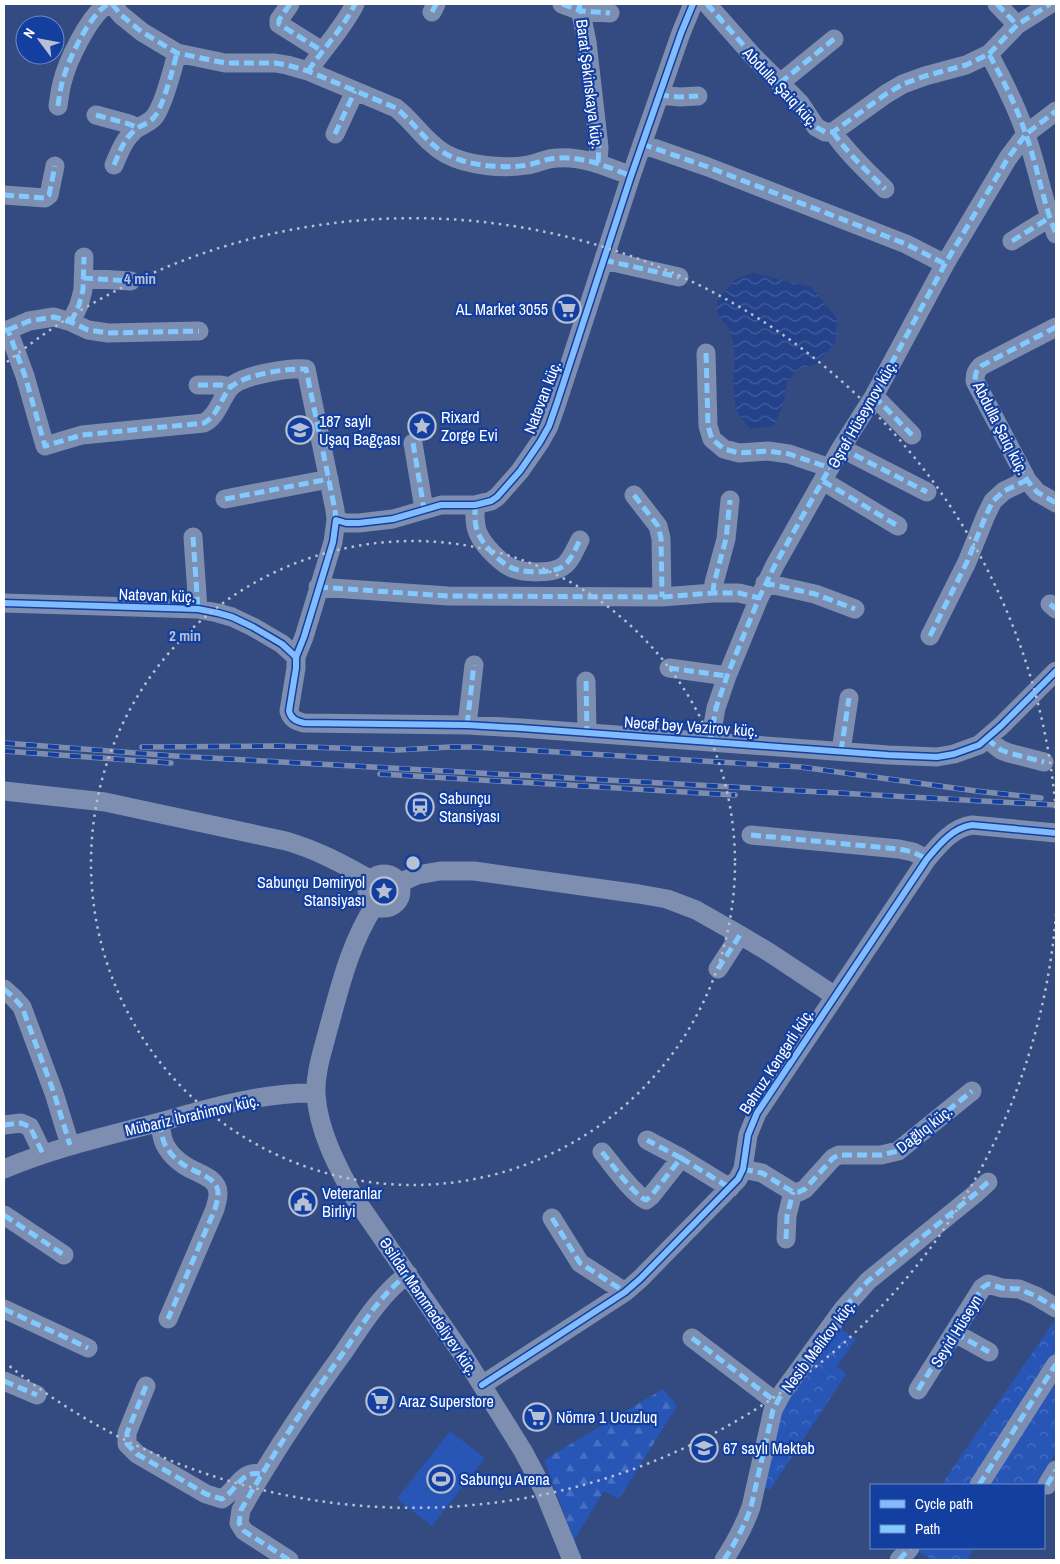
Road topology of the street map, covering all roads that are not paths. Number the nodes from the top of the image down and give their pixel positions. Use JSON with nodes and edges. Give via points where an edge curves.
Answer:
{"nodes":[{"id":1,"x":108,"y":4,"type":"edge"},
{"id":2,"x":112,"y":4,"type":"edge"},
{"id":3,"x":290,"y":4,"type":"edge"},
{"id":4,"x":355,"y":4,"type":"edge"},
{"id":5,"x":562,"y":4,"type":"edge"},
{"id":6,"x":693,"y":4,"type":"edge"},
{"id":7,"x":707,"y":4,"type":"edge"},
{"id":8,"x":997,"y":4,"type":"edge"},
{"id":9,"x":1050,"y":4,"type":"edge"},
{"id":10,"x":580,"y":8,"type":"edge"},
{"id":11,"x":610,"y":13,"type":"dead end"},
{"id":12,"x":1017,"y":25,"type":"junction"},
{"id":13,"x":834,"y":39,"type":"dead end"},
{"id":14,"x":322,"y":50,"type":"junction"},
{"id":15,"x":177,"y":53,"type":"junction"},
{"id":16,"x":989,"y":54,"type":"junction"},
{"id":17,"x":308,"y":71,"type":"junction"},
{"id":18,"x":780,"y":83,"type":"junction"},
{"id":19,"x":355,"y":91,"type":"junction"},
{"id":20,"x":659,"y":95,"type":"junction"},
{"id":21,"x":698,"y":96,"type":"dead end"},
{"id":22,"x":58,"y":106,"type":"dead end"},
{"id":23,"x":1056,"y":111,"type":"edge"},
{"id":24,"x":96,"y":115,"type":"dead end"},
{"id":25,"x":138,"y":128,"type":"junction"},
{"id":26,"x":834,"y":132,"type":"junction"},
{"id":27,"x":335,"y":134,"type":"dead end"},
{"id":28,"x":1026,"y":134,"type":"junction"},
{"id":29,"x":642,"y":144,"type":"junction"},
{"id":30,"x":598,"y":164,"type":"junction"},
{"id":31,"x":114,"y":165,"type":"dead end"},
{"id":32,"x":55,"y":166,"type":"dead end"},
{"id":33,"x":631,"y":176,"type":"junction"},
{"id":34,"x":885,"y":189,"type":"dead end"},
{"id":35,"x":4,"y":195,"type":"edge"},
{"id":36,"x":1053,"y":226,"type":"edge"},
{"id":37,"x":1012,"y":241,"type":"dead end"},
{"id":38,"x":84,"y":257,"type":"dead end"},
{"id":39,"x":604,"y":260,"type":"junction"},
{"id":40,"x":945,"y":264,"type":"junction"},
{"id":41,"x":679,"y":277,"type":"dead end"},
{"id":42,"x":83,"y":278,"type":"junction"},
{"id":43,"x":131,"y":281,"type":"dead end"},
{"id":44,"x":71,"y":322,"type":"junction"},
{"id":45,"x":1056,"y":327,"type":"edge"},
{"id":46,"x":6,"y":330,"type":"edge"},
{"id":47,"x":199,"y":331,"type":"dead end"},
{"id":48,"x":706,"y":353,"type":"dead end"},
{"id":49,"x":198,"y":385,"type":"dead end"},
{"id":50,"x":230,"y":388,"type":"junction"},
{"id":51,"x":874,"y":396,"type":"junction"},
{"id":52,"x":912,"y":435,"type":"dead end"},
{"id":53,"x":413,"y":443,"type":"dead end"},
{"id":54,"x":841,"y":448,"type":"junction"},
{"id":55,"x":826,"y":475,"type":"junction"},
{"id":56,"x":329,"y":479,"type":"junction"},
{"id":57,"x":1027,"y":480,"type":"junction"},
{"id":58,"x":927,"y":492,"type":"dead end"},
{"id":59,"x":634,"y":495,"type":"dead end"},
{"id":60,"x":225,"y":499,"type":"dead end"},
{"id":61,"x":730,"y":500,"type":"dead end"},
{"id":62,"x":1056,"y":503,"type":"edge"},
{"id":63,"x":475,"y":505,"type":"junction"},
{"id":64,"x":424,"y":509,"type":"junction"},
{"id":65,"x":336,"y":520,"type":"junction"},
{"id":66,"x":898,"y":526,"type":"dead end"},
{"id":67,"x":193,"y":537,"type":"dead end"},
{"id":68,"x":580,"y":540,"type":"dead end"},
{"id":69,"x":318,"y":587,"type":"junction"},
{"id":70,"x":762,"y":591,"type":"junction"},
{"id":71,"x":713,"y":593,"type":"junction"},
{"id":72,"x":662,"y":597,"type":"junction"},
{"id":73,"x":4,"y":603,"type":"edge"},
{"id":74,"x":198,"y":609,"type":"junction"},
{"id":75,"x":855,"y":609,"type":"dead end"},
{"id":76,"x":930,"y":636,"type":"dead end"},
{"id":77,"x":296,"y":657,"type":"junction"},
{"id":78,"x":474,"y":665,"type":"dead end"},
{"id":79,"x":669,"y":668,"type":"dead end"},
{"id":80,"x":1056,"y":671,"type":"edge"},
{"id":81,"x":727,"y":676,"type":"junction"},
{"id":82,"x":586,"y":681,"type":"dead end"},
{"id":83,"x":849,"y":698,"type":"dead end"},
{"id":84,"x":468,"y":725,"type":"junction"},
{"id":85,"x":587,"y":732,"type":"junction"},
{"id":86,"x":987,"y":739,"type":"junction"},
{"id":87,"x":710,"y":741,"type":"junction"},
{"id":88,"x":841,"y":751,"type":"junction"},
{"id":89,"x":1044,"y":762,"type":"dead end"},
{"id":90,"x":4,"y":791,"type":"edge"},
{"id":91,"x":1056,"y":833,"type":"edge"},
{"id":92,"x":752,"y":835,"type":"dead end"},
{"id":93,"x":926,"y":859,"type":"junction"},
{"id":94,"x":371,"y":880,"type":"junction"},
{"id":95,"x":399,"y":883,"type":"junction"},
{"id":96,"x":375,"y":905,"type":"junction"},
{"id":97,"x":740,"y":935,"type":"junction"},
{"id":98,"x":718,"y":969,"type":"dead end"},
{"id":99,"x":4,"y":989,"type":"edge"},
{"id":100,"x":835,"y":996,"type":"junction"},
{"id":101,"x":972,"y":1091,"type":"dead end"},
{"id":102,"x":316,"y":1093,"type":"junction"},
{"id":103,"x":160,"y":1122,"type":"junction"},
{"id":104,"x":4,"y":1125,"type":"edge"},
{"id":105,"x":646,"y":1140,"type":"dead end"},
{"id":106,"x":70,"y":1145,"type":"junction"},
{"id":107,"x":602,"y":1152,"type":"dead end"},
{"id":108,"x":43,"y":1154,"type":"junction"},
{"id":109,"x":681,"y":1158,"type":"junction"},
{"id":110,"x":4,"y":1169,"type":"edge"},
{"id":111,"x":743,"y":1169,"type":"junction"},
{"id":112,"x":988,"y":1182,"type":"dead end"},
{"id":113,"x":730,"y":1188,"type":"junction"},
{"id":114,"x":792,"y":1192,"type":"junction"},
{"id":115,"x":4,"y":1215,"type":"edge"},
{"id":116,"x":552,"y":1218,"type":"dead end"},
{"id":117,"x":786,"y":1239,"type":"dead end"},
{"id":118,"x":64,"y":1255,"type":"dead end"},
{"id":119,"x":408,"y":1274,"type":"junction"},
{"id":120,"x":625,"y":1292,"type":"junction"},
{"id":121,"x":1056,"y":1308,"type":"edge"},
{"id":122,"x":4,"y":1309,"type":"edge"},
{"id":123,"x":168,"y":1319,"type":"dead end"},
{"id":124,"x":955,"y":1333,"type":"junction"},
{"id":125,"x":692,"y":1338,"type":"dead end"},
{"id":126,"x":88,"y":1348,"type":"dead end"},
{"id":127,"x":989,"y":1352,"type":"dead end"},
{"id":128,"x":1056,"y":1364,"type":"edge"},
{"id":129,"x":4,"y":1381,"type":"edge"},
{"id":130,"x":482,"y":1385,"type":"junction"},
{"id":131,"x":146,"y":1386,"type":"dead end"},
{"id":132,"x":918,"y":1390,"type":"dead end"},
{"id":133,"x":38,"y":1395,"type":"dead end"},
{"id":134,"x":776,"y":1402,"type":"junction"},
{"id":135,"x":262,"y":1474,"type":"junction"},
{"id":136,"x":980,"y":1484,"type":"edge"},
{"id":137,"x":909,"y":1549,"type":"edge"},
{"id":138,"x":289,"y":1560,"type":"edge"},
{"id":139,"x":572,"y":1560,"type":"edge"},
{"id":140,"x":724,"y":1560,"type":"edge"},
{"id":141,"x":899,"y":1560,"type":"edge"}],
"edges":[{"from":1,"to":22,"type":"street","via":[[97,13],[80,38],[62,83]]},
{"from":2,"to":15,"type":"street","via":[[142,32]]},
{"from":3,"to":14,"type":"street","via":[[279,24]]},
{"from":4,"to":14,"type":"street"},
{"from":5,"to":10,"type":"street"},
{"from":6,"to":20,"type":"street","name":"Natəvan küç."},
{"from":7,"to":18,"type":"street","name":"Abdulla Şaiq küç."},
{"from":8,"to":12,"type":"street"},
{"from":9,"to":12,"type":"street"},
{"from":10,"to":11,"type":"street"},
{"from":10,"to":30,"type":"street","name":"Barat Şəkinskaya küç.","via":[[588,42]]},
{"from":12,"to":16,"type":"street"},
{"from":13,"to":18,"type":"street"},
{"from":14,"to":17,"type":"street"},
{"from":15,"to":17,"type":"street","via":[[225,63],[275,63]]},
{"from":15,"to":25,"type":"street","via":[[157,113],[151,121]]},
{"from":16,"to":26,"type":"street","name":"Abdulla Şaiq küç.","via":[[966,65],[904,84]]},
{"from":16,"to":28,"type":"street"},
{"from":17,"to":19,"type":"street"},
{"from":18,"to":26,"type":"street","name":"Abdulla Şaiq küç.","via":[[800,103],[816,127]]},
{"from":19,"to":27,"type":"street"},
{"from":19,"to":30,"type":"street","via":[[396,108],[437,148],[459,160],[514,166],[558,158]]},
{"from":20,"to":21,"type":"street"},
{"from":20,"to":29,"type":"street","name":"Natəvan küç."},
{"from":23,"to":28,"type":"street","name":"Əşrəf Hüseynov küç."},
{"from":24,"to":25,"type":"street"},
{"from":25,"to":31,"type":"street","via":[[122,145]]},
{"from":26,"to":34,"type":"street"},
{"from":28,"to":36,"type":"street"},
{"from":28,"to":40,"type":"street","name":"Əşrəf Hüseynov küç.","via":[[1008,158]]},
{"from":29,"to":33,"type":"street","name":"Natəvan küç."},
{"from":29,"to":40,"type":"street","via":[[708,166],[897,241]]},
{"from":30,"to":33,"type":"street"},
{"from":32,"to":35,"type":"street","via":[[49,195],[44,198]]},
{"from":33,"to":39,"type":"street","name":"Natəvan küç."},
{"from":36,"to":37,"type":"street"},
{"from":38,"to":42,"type":"street"},
{"from":39,"to":41,"type":"street"},
{"from":39,"to":63,"type":"street","name":"Natəvan küç.","via":[[549,426],[520,471],[497,497]]},
{"from":40,"to":51,"type":"street","name":"Əşrəf Hüseynov küç."},
{"from":42,"to":43,"type":"street"},
{"from":42,"to":44,"type":"street","via":[[79,305]]},
{"from":44,"to":46,"type":"street","via":[[54,317],[29,321]]},
{"from":44,"to":47,"type":"street","via":[[88,330],[108,332]]},
{"from":45,"to":57,"type":"street","name":"Abdulla Şaiq küç.","via":[[976,370],[975,381]]},
{"from":46,"to":50,"type":"street","via":[[25,376],[45,446],[82,435],[204,424],[216,413]]},
{"from":48,"to":55,"type":"street","via":[[708,426],[712,439],[724,449],[739,453],[768,451],[789,454]]},
{"from":49,"to":50,"type":"street"},
{"from":50,"to":56,"type":"street","via":[[270,372],[306,369]]},
{"from":51,"to":52,"type":"street"},
{"from":51,"to":54,"type":"street","name":"Əşrəf Hüseynov küç."},
{"from":53,"to":64,"type":"street"},
{"from":54,"to":55,"type":"street","name":"Əşrəf Hüseynov küç."},
{"from":54,"to":58,"type":"street"},
{"from":55,"to":66,"type":"street"},
{"from":55,"to":70,"type":"street","name":"Əşrəf Hüseynov küç."},
{"from":56,"to":60,"type":"street"},
{"from":56,"to":65,"type":"street"},
{"from":57,"to":62,"type":"street","name":"Abdulla Şaiq küç.","via":[[1037,492]]},
{"from":57,"to":76,"type":"street","via":[[1004,491],[994,501]]},
{"from":59,"to":72,"type":"street","via":[[658,526]]},
{"from":61,"to":71,"type":"street","via":[[726,539]]},
{"from":63,"to":64,"type":"street","name":"Natəvan küç.","via":[[446,504]]},
{"from":63,"to":68,"type":"street","via":[[475,524],[484,545],[512,569],[549,572],[562,568]]},
{"from":64,"to":65,"type":"street","name":"Natəvan küç.","via":[[393,519],[346,523]]},
{"from":65,"to":69,"type":"street"},
{"from":67,"to":74,"type":"street"},
{"from":69,"to":72,"type":"street","via":[[448,596]]},
{"from":69,"to":77,"type":"street"},
{"from":70,"to":71,"type":"street"},
{"from":70,"to":75,"type":"street","via":[[815,594]]},
{"from":70,"to":81,"type":"street","name":"Əşrəf Hüseynov küç."},
{"from":71,"to":72,"type":"street"},
{"from":73,"to":74,"type":"street","name":"Natəvan küç."},
{"from":74,"to":77,"type":"street","name":"Natəvan küç.","via":[[232,617],[253,627],[282,644]]},
{"from":77,"to":84,"type":"street","name":"Nəcəf bəy Vəzirov küç.","via":[[289,711],[293,720],[304,723]]},
{"from":78,"to":84,"type":"street"},
{"from":79,"to":81,"type":"street"},
{"from":80,"to":86,"type":"street","name":"Nəcəf bəy Vəzirov küç."},
{"from":81,"to":87,"type":"street","name":"Əşrəf Hüseynov küç.","via":[[716,708]]},
{"from":82,"to":85,"type":"street"},
{"from":83,"to":88,"type":"street"},
{"from":84,"to":85,"type":"street","name":"Nəcəf bəy Vəzirov küç."},
{"from":85,"to":87,"type":"street","name":"Nəcəf bəy Vəzirov küç."},
{"from":86,"to":88,"type":"street","name":"Nəcəf bəy Vəzirov küç.","via":[[969,750],[937,757]]},
{"from":86,"to":89,"type":"street","via":[[1009,754]]},
{"from":87,"to":88,"type":"street","name":"Nəcəf bəy Vəzirov küç."},
{"from":90,"to":94,"type":"street","via":[[105,802],[286,841],[323,854]]},
{"from":91,"to":93,"type":"street","name":"Bəhruz Kəngərli küç.","via":[[964,826],[953,832]]},
{"from":92,"to":93,"type":"street","via":[[899,849]]},
{"from":93,"to":100,"type":"street","name":"Bəhruz Kəngərli küç."},
{"from":94,"to":95,"type":"street","via":[[384,874],[393,876]]},
{"from":94,"to":96,"type":"street","via":[[367,892]]},
{"from":95,"to":96,"type":"street","via":[[401,892],[394,904],[385,908]]},
{"from":95,"to":97,"type":"street","via":[[417,875],[457,870],[639,894],[683,904]]},
{"from":96,"to":102,"type":"street","name":"Əsildar Məmmədəliyev küç.","via":[[358,935],[345,972],[319,1066]]},
{"from":97,"to":98,"type":"street"},
{"from":97,"to":100,"type":"street"},
{"from":99,"to":106,"type":"street","via":[[22,1008]]},
{"from":100,"to":111,"type":"street","name":"Bəhruz Kəngərli küç.","via":[[757,1113],[748,1135]]},
{"from":101,"to":114,"type":"street","name":"Dağlıq küç.","via":[[898,1151],[881,1155],[839,1155],[805,1189]]},
{"from":102,"to":103,"type":"street","name":"Mübariz İbrahimov küç.","via":[[265,1097]]},
{"from":102,"to":119,"type":"street","name":"Əsildar Məmmədəliyev küç.","via":[[325,1134],[342,1175]]},
{"from":103,"to":106,"type":"street","name":"Mübariz İbrahimov küç."},
{"from":103,"to":123,"type":"street","via":[[164,1142],[173,1156],[210,1179],[219,1192]]},
{"from":104,"to":108,"type":"street","via":[[21,1123],[30,1127]]},
{"from":105,"to":109,"type":"street"},
{"from":106,"to":108,"type":"street","name":"Mübariz İbrahimov küç."},
{"from":107,"to":109,"type":"street","via":[[646,1200]]},
{"from":108,"to":110,"type":"street","name":"Mübariz İbrahimov küç."},
{"from":109,"to":113,"type":"street"},
{"from":111,"to":113,"type":"street","name":"Bəhruz Kəngərli küç."},
{"from":111,"to":114,"type":"street","via":[[767,1176]]},
{"from":112,"to":134,"type":"street","name":"Nəsib Məlikov küç.","via":[[868,1281],[843,1308]]},
{"from":113,"to":120,"type":"street","name":"Bəhruz Kəngərli küç."},
{"from":114,"to":117,"type":"street"},
{"from":115,"to":118,"type":"street"},
{"from":116,"to":120,"type":"street","via":[[580,1263]]},
{"from":119,"to":130,"type":"street","name":"Əsildar Məmmədəliyev küç."},
{"from":119,"to":135,"type":"street","via":[[380,1300],[303,1408]]},
{"from":120,"to":130,"type":"street","name":"Bəhruz Kəngərli küç."},
{"from":121,"to":124,"type":"street","name":"Seyid Hüseyn","via":[[1018,1289],[988,1284],[982,1288]]},
{"from":122,"to":126,"type":"street"},
{"from":124,"to":127,"type":"street"},
{"from":124,"to":132,"type":"street","name":"Seyid Hüseyn"},
{"from":125,"to":134,"type":"street"},
{"from":128,"to":136,"type":"street"},
{"from":129,"to":133,"type":"street"},
{"from":130,"to":139,"type":"street","name":"Əsildar Məmmədəliyev küç.","via":[[534,1470]]},
{"from":131,"to":135,"type":"street","via":[[127,1434],[127,1444],[137,1454],[206,1494],[222,1499],[246,1476],[254,1472]]},
{"from":134,"to":140,"type":"street","name":"Nəsib Məlikov küç.","via":[[751,1507],[742,1532]]},
{"from":135,"to":138,"type":"street","via":[[241,1510],[239,1523],[244,1531]]},
{"from":137,"to":141,"type":"street"}]}
